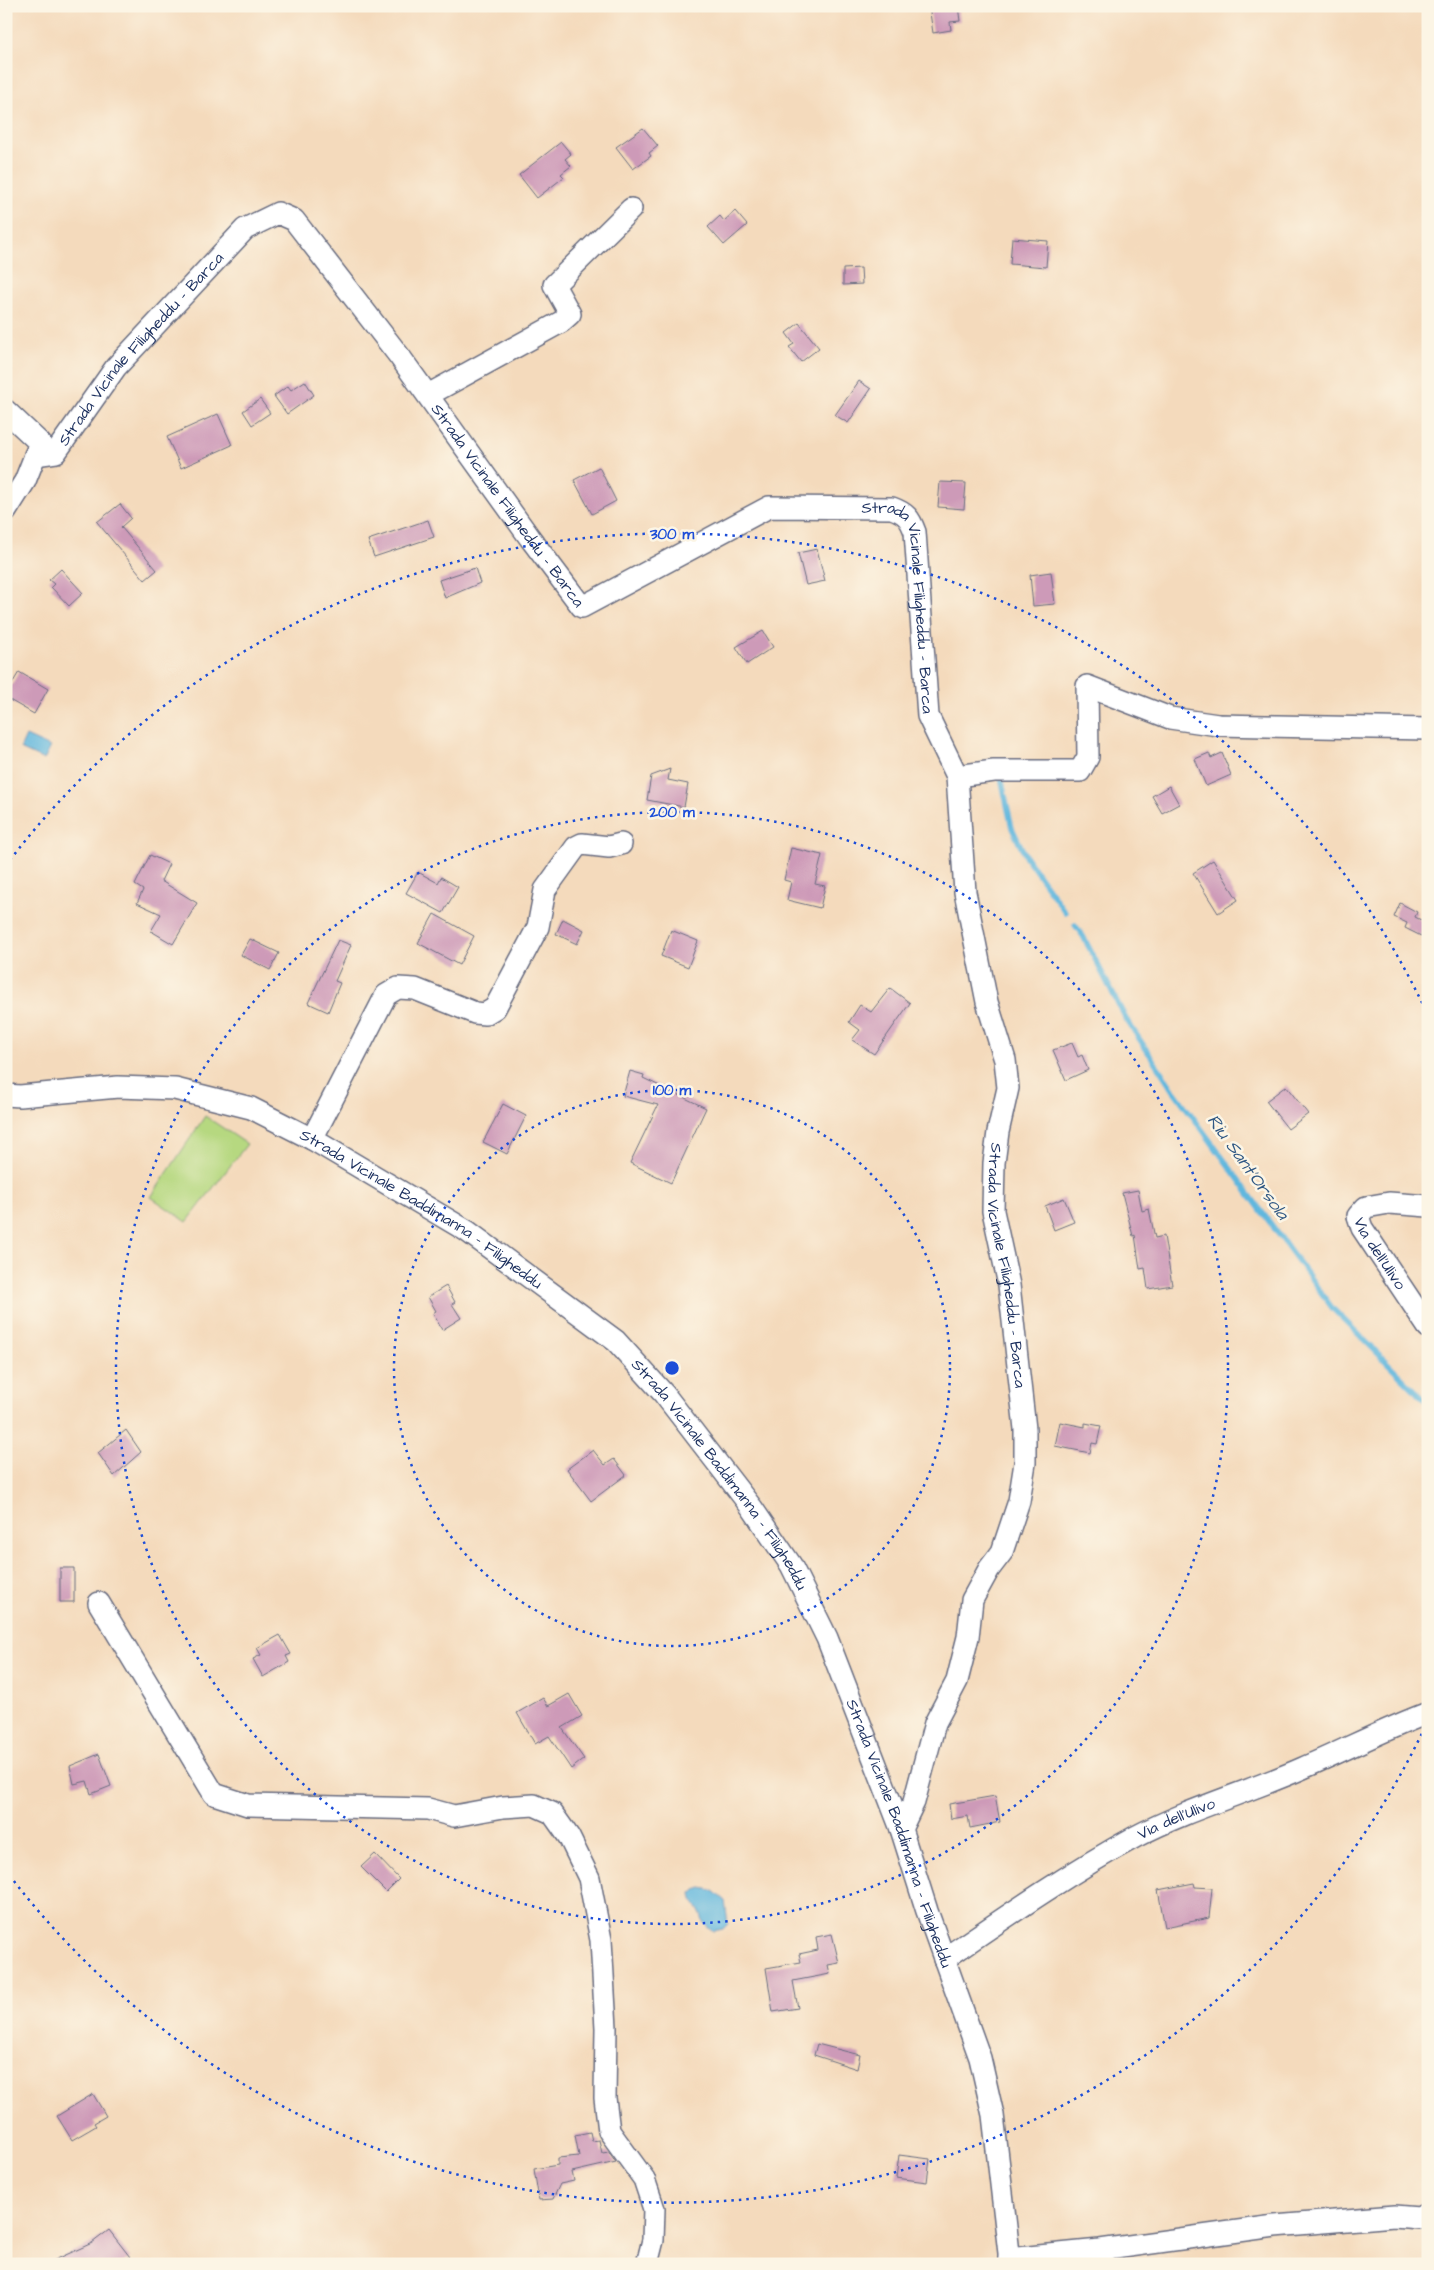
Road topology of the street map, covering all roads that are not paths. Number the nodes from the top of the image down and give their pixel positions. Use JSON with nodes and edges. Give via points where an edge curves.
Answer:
{"nodes":[{"id":1,"x":630,"y":209,"type":"dead end"},
{"id":2,"x":428,"y":395,"type":"junction"},
{"id":3,"x":6,"y":411,"type":"edge"},
{"id":4,"x":35,"y":455,"type":"junction"},
{"id":5,"x":6,"y":511,"type":"edge"},
{"id":6,"x":1428,"y":728,"type":"edge"},
{"id":7,"x":957,"y":776,"type":"junction"},
{"id":8,"x":621,"y":844,"type":"dead end"},
{"id":9,"x":6,"y":1094,"type":"edge"},
{"id":10,"x":312,"y":1139,"type":"junction"},
{"id":11,"x":1428,"y":1206,"type":"edge"},
{"id":12,"x":1428,"y":1327,"type":"edge"},
{"id":13,"x":99,"y":1603,"type":"dead end"},
{"id":14,"x":1428,"y":1713,"type":"edge"},
{"id":15,"x":901,"y":1830,"type":"junction"},
{"id":16,"x":944,"y":1959,"type":"junction"},
{"id":17,"x":1428,"y":2213,"type":"edge"},
{"id":18,"x":1009,"y":2261,"type":"edge"},
{"id":19,"x":647,"y":2264,"type":"edge"}],
"edges":[{"from":1,"to":2,"type":"street","via":[[554,285],[570,314]]},
{"from":2,"to":4,"type":"street","name":"Strada Vicinale Filigheddu - Barca","via":[[294,220],[278,213],[245,229],[116,366],[56,452]]},
{"from":2,"to":7,"type":"street","name":"Strada Vicinale Filigheddu - Barca","via":[[582,607],[769,507],[892,508],[902,512],[910,518],[915,532],[928,716]]},
{"from":3,"to":4,"type":"street","via":[[40,443]]},
{"from":4,"to":5,"type":"street"},
{"from":6,"to":7,"type":"street","via":[[1218,725],[1170,718],[1087,686],[1088,757],[1080,770],[994,771]]},
{"from":7,"to":15,"type":"street","name":"Strada Vicinale Filigheddu - Barca","via":[[965,892],[987,1002],[1005,1060],[1008,1088],[994,1164],[993,1210],[1009,1285],[1026,1463],[1019,1501],[1002,1552],[972,1600],[968,1637],[957,1681],[935,1723],[914,1802]]},
{"from":8,"to":10,"type":"street","via":[[609,847],[582,844],[576,847],[545,890],[538,927],[495,1008],[485,1014],[475,1012],[415,989],[398,988],[386,995]]},
{"from":9,"to":10,"type":"street","name":"Strada Vicinale Baddimanna - Filigheddu","via":[[20,1096],[118,1087],[174,1089],[250,1108]]},
{"from":10,"to":15,"type":"street","name":"Strada Vicinale Baddimanna - Filigheddu","via":[[467,1231],[616,1341],[664,1394],[752,1508],[791,1565],[828,1638]]},
{"from":11,"to":12,"type":"street","name":"Via dell'Ulivo","via":[[1389,1204],[1366,1207],[1358,1216],[1362,1228]]},
{"from":13,"to":19,"type":"street","via":[[214,1794],[248,1805],[428,1809],[454,1816],[534,1805],[552,1813],[569,1837],[589,1878],[601,1940],[606,2028],[605,2098],[609,2131],[644,2179],[654,2209],[654,2240]]},
{"from":14,"to":16,"type":"street","name":"Via dell'Ulivo","via":[[1292,1774],[1137,1836],[1040,1893]]},
{"from":15,"to":16,"type":"street","name":"Strada Vicinale Baddimanna - Filigheddu"},
{"from":16,"to":18,"type":"street","name":"Strada Vicinale Baddimanna - Filigheddu","via":[[980,2058],[993,2115]]},
{"from":17,"to":18,"type":"street","via":[[1419,2218],[1394,2216],[1275,2226]]}]}
